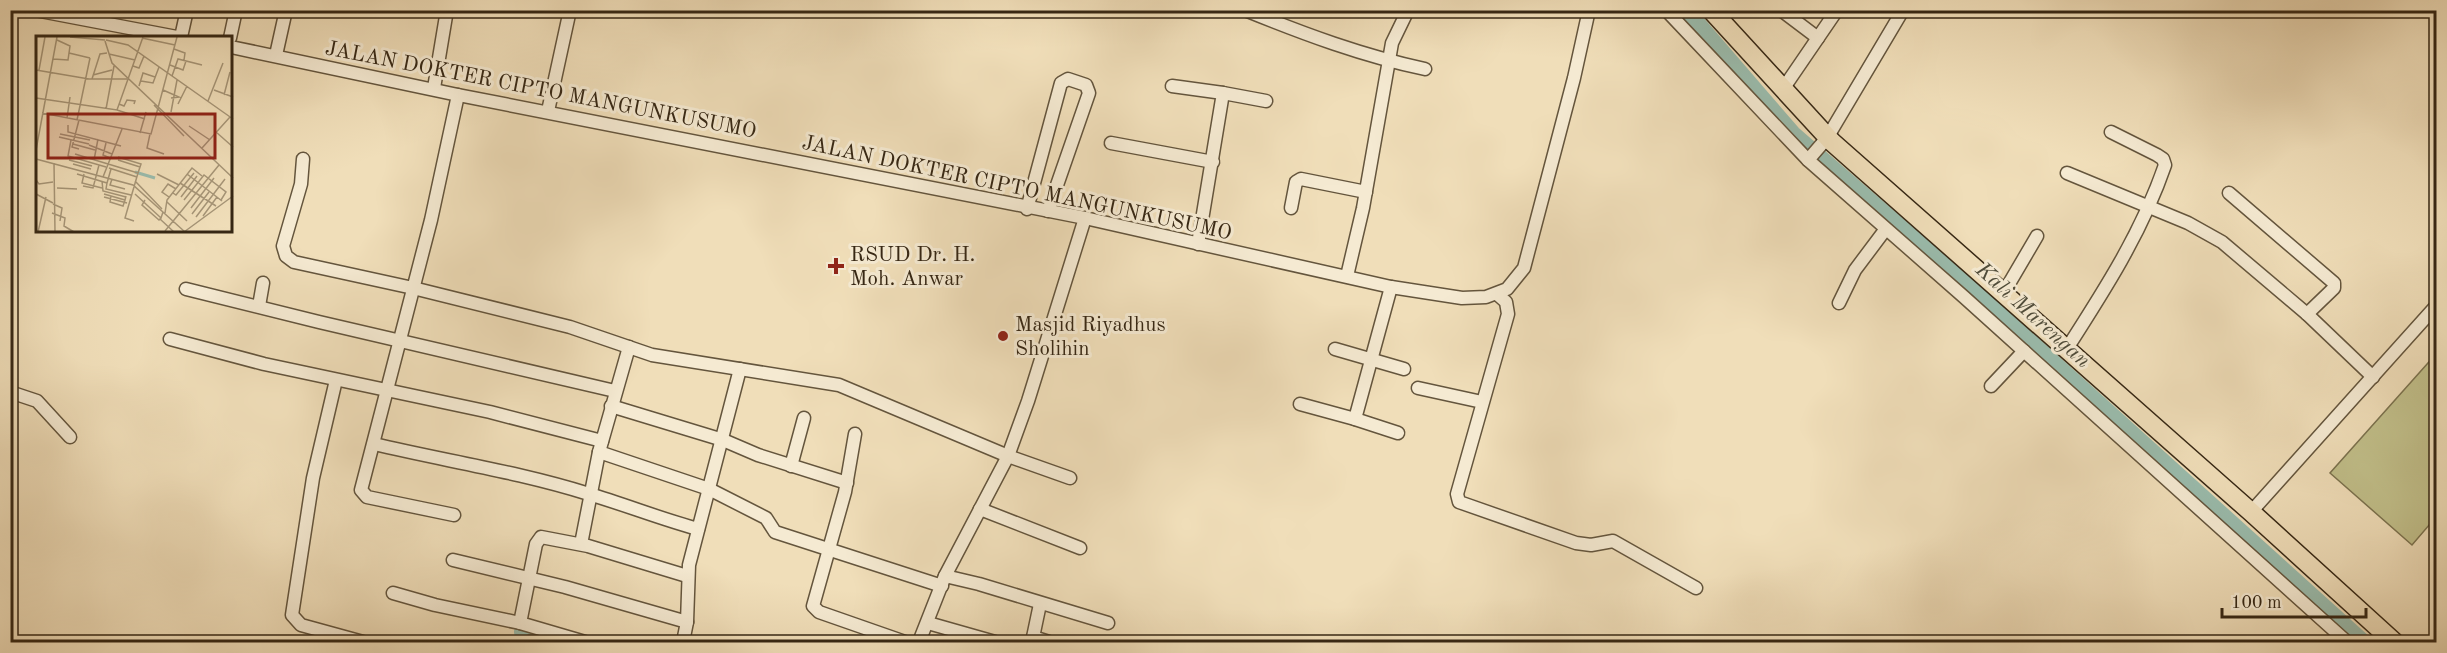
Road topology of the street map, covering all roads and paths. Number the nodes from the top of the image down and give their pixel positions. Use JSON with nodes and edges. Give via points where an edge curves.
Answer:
{"nodes":[{"id":1,"x":35,"y":10,"type":"edge"},
{"id":2,"x":187,"y":10,"type":"edge"},
{"id":3,"x":236,"y":10,"type":"edge"},
{"id":4,"x":286,"y":10,"type":"edge"},
{"id":5,"x":447,"y":10,"type":"edge"},
{"id":6,"x":570,"y":10,"type":"edge"},
{"id":7,"x":1245,"y":10,"type":"edge"},
{"id":8,"x":1408,"y":10,"type":"edge"},
{"id":9,"x":1589,"y":10,"type":"edge"},
{"id":10,"x":1666,"y":10,"type":"edge"},
{"id":11,"x":1711,"y":10,"type":"edge"},
{"id":12,"x":1781,"y":10,"type":"edge"},
{"id":13,"x":1837,"y":10,"type":"edge"},
{"id":14,"x":1903,"y":10,"type":"edge"},
{"id":15,"x":177,"y":36,"type":"edge"},
{"id":16,"x":182,"y":36,"type":"edge"},
{"id":17,"x":230,"y":36,"type":"edge"},
{"id":18,"x":1818,"y":38,"type":"junction"},
{"id":19,"x":232,"y":47,"type":"edge"},
{"id":20,"x":276,"y":55,"type":"junction"},
{"id":21,"x":1389,"y":62,"type":"junction"},
{"id":22,"x":1425,"y":69,"type":"dead end"},
{"id":23,"x":1172,"y":86,"type":"dead end"},
{"id":24,"x":434,"y":88,"type":"junction"},
{"id":25,"x":1783,"y":89,"type":"junction"},
{"id":26,"x":1223,"y":93,"type":"junction"},
{"id":27,"x":458,"y":94,"type":"junction"},
{"id":28,"x":1266,"y":101,"type":"dead end"},
{"id":29,"x":549,"y":111,"type":"junction"},
{"id":30,"x":2111,"y":132,"type":"dead end"},
{"id":31,"x":1111,"y":143,"type":"dead end"},
{"id":32,"x":1817,"y":150,"type":"junction"},
{"id":33,"x":303,"y":159,"type":"dead end"},
{"id":34,"x":1213,"y":162,"type":"junction"},
{"id":35,"x":2067,"y":173,"type":"dead end"},
{"id":36,"x":1366,"y":192,"type":"junction"},
{"id":37,"x":2229,"y":193,"type":"dead end"},
{"id":38,"x":1291,"y":208,"type":"dead end"},
{"id":39,"x":2148,"y":208,"type":"junction"},
{"id":40,"x":1027,"y":209,"type":"junction"},
{"id":41,"x":1048,"y":211,"type":"junction"},
{"id":42,"x":1085,"y":218,"type":"junction"},
{"id":43,"x":1886,"y":230,"type":"junction"},
{"id":44,"x":2037,"y":236,"type":"dead end"},
{"id":45,"x":1198,"y":244,"type":"junction"},
{"id":46,"x":1347,"y":276,"type":"junction"},
{"id":47,"x":263,"y":283,"type":"dead end"},
{"id":48,"x":1391,"y":287,"type":"junction"},
{"id":49,"x":413,"y":288,"type":"junction"},
{"id":50,"x":186,"y":289,"type":"dead end"},
{"id":51,"x":1497,"y":294,"type":"junction"},
{"id":52,"x":2003,"y":294,"type":"junction"},
{"id":53,"x":1839,"y":303,"type":"dead end"},
{"id":54,"x":259,"y":306,"type":"junction"},
{"id":55,"x":2436,"y":306,"type":"edge"},
{"id":56,"x":2307,"y":314,"type":"junction"},
{"id":57,"x":170,"y":339,"type":"dead end"},
{"id":58,"x":398,"y":341,"type":"junction"},
{"id":59,"x":629,"y":347,"type":"junction"},
{"id":60,"x":1335,"y":349,"type":"dead end"},
{"id":61,"x":2066,"y":350,"type":"junction"},
{"id":62,"x":2024,"y":351,"type":"junction"},
{"id":63,"x":1372,"y":359,"type":"junction"},
{"id":64,"x":740,"y":369,"type":"junction"},
{"id":65,"x":1404,"y":369,"type":"dead end"},
{"id":66,"x":2373,"y":377,"type":"junction"},
{"id":67,"x":336,"y":380,"type":"junction"},
{"id":68,"x":1991,"y":386,"type":"dead end"},
{"id":69,"x":1418,"y":388,"type":"dead end"},
{"id":70,"x":386,"y":390,"type":"junction"},
{"id":71,"x":615,"y":391,"type":"junction"},
{"id":72,"x":10,"y":392,"type":"edge"},
{"id":73,"x":1482,"y":402,"type":"junction"},
{"id":74,"x":1300,"y":404,"type":"dead end"},
{"id":75,"x":611,"y":406,"type":"junction"},
{"id":76,"x":804,"y":418,"type":"dead end"},
{"id":77,"x":1355,"y":419,"type":"junction"},
{"id":78,"x":1398,"y":433,"type":"dead end"},
{"id":79,"x":855,"y":434,"type":"dead end"},
{"id":80,"x":70,"y":437,"type":"dead end"},
{"id":81,"x":723,"y":440,"type":"junction"},
{"id":82,"x":374,"y":444,"type":"junction"},
{"id":83,"x":601,"y":447,"type":"junction"},
{"id":84,"x":1008,"y":456,"type":"junction"},
{"id":85,"x":791,"y":466,"type":"junction"},
{"id":86,"x":1070,"y":478,"type":"dead end"},
{"id":87,"x":847,"y":483,"type":"junction"},
{"id":88,"x":709,"y":489,"type":"junction"},
{"id":89,"x":590,"y":494,"type":"junction"},
{"id":90,"x":980,"y":508,"type":"junction"},
{"id":91,"x":2251,"y":512,"type":"junction"},
{"id":92,"x":454,"y":515,"type":"dead end"},
{"id":93,"x":699,"y":529,"type":"junction"},
{"id":94,"x":581,"y":544,"type":"junction"},
{"id":95,"x":830,"y":548,"type":"junction"},
{"id":96,"x":1080,"y":548,"type":"dead end"},
{"id":97,"x":453,"y":560,"type":"dead end"},
{"id":98,"x":687,"y":576,"type":"junction"},
{"id":99,"x":530,"y":579,"type":"junction"},
{"id":100,"x":943,"y":581,"type":"junction"},
{"id":101,"x":1696,"y":588,"type":"dead end"},
{"id":102,"x":393,"y":593,"type":"dead end"},
{"id":103,"x":1040,"y":604,"type":"junction"},
{"id":104,"x":687,"y":622,"type":"junction"},
{"id":105,"x":520,"y":623,"type":"junction"},
{"id":106,"x":928,"y":623,"type":"junction"},
{"id":107,"x":1108,"y":623,"type":"dead end"},
{"id":108,"x":1032,"y":640,"type":"edge"},
{"id":109,"x":363,"y":642,"type":"edge"},
{"id":110,"x":585,"y":642,"type":"edge"},
{"id":111,"x":683,"y":642,"type":"edge"},
{"id":112,"x":905,"y":642,"type":"edge"},
{"id":113,"x":919,"y":642,"type":"edge"},
{"id":114,"x":995,"y":642,"type":"edge"},
{"id":115,"x":1049,"y":642,"type":"edge"},
{"id":116,"x":2347,"y":642,"type":"edge"},
{"id":117,"x":2394,"y":642,"type":"edge"}],
"edges":[{"from":1,"to":15,"type":"street"},
{"from":2,"to":16,"type":"street"},
{"from":3,"to":17,"type":"street"},
{"from":4,"to":20,"type":"street"},
{"from":5,"to":24,"type":"street"},
{"from":6,"to":29,"type":"street"},
{"from":7,"to":21,"type":"street"},
{"from":8,"to":21,"type":"street","via":[[1394,38]]},
{"from":9,"to":51,"type":"street","via":[[1530,250],[1515,281]]},
{"from":10,"to":32,"type":"street","via":[[1756,108]]},
{"from":11,"to":25,"type":"highway"},
{"from":12,"to":18,"type":"street"},
{"from":13,"to":18,"type":"street"},
{"from":14,"to":32,"type":"street"},
{"from":18,"to":25,"type":"street"},
{"from":19,"to":20,"type":"street","name":"JALAN DOKTER CIPTO MANGUNKUSUMO"},
{"from":20,"to":24,"type":"street","name":"JALAN DOKTER CIPTO MANGUNKUSUMO"},
{"from":21,"to":22,"type":"street"},
{"from":21,"to":36,"type":"street"},
{"from":23,"to":26,"type":"street"},
{"from":24,"to":27,"type":"street","name":"JALAN DOKTER CIPTO MANGUNKUSUMO"},
{"from":25,"to":32,"type":"highway"},
{"from":26,"to":28,"type":"street"},
{"from":26,"to":34,"type":"street"},
{"from":27,"to":29,"type":"street","name":"JALAN DOKTER CIPTO MANGUNKUSUMO"},
{"from":27,"to":49,"type":"street"},
{"from":29,"to":40,"type":"street","name":"JALAN DOKTER CIPTO MANGUNKUSUMO"},
{"from":30,"to":39,"type":"street","via":[[2164,161]]},
{"from":31,"to":34,"type":"street"},
{"from":32,"to":43,"type":"street"},
{"from":32,"to":52,"type":"highway"},
{"from":33,"to":49,"type":"street","via":[[301,184],[283,246],[286,256],[294,262]]},
{"from":34,"to":45,"type":"street"},
{"from":35,"to":39,"type":"street"},
{"from":36,"to":38,"type":"street","via":[[1301,178],[1296,182]]},
{"from":36,"to":46,"type":"street"},
{"from":37,"to":56,"type":"street","via":[[2334,283],[2334,288]]},
{"from":39,"to":56,"type":"street","via":[[2188,223],[2222,242]]},
{"from":39,"to":61,"type":"street","via":[[2112,279]]},
{"from":40,"to":41,"type":"street","name":"JALAN DOKTER CIPTO MANGUNKUSUMO"},
{"from":40,"to":41,"type":"street","via":[[1061,83],[1068,79],[1086,85],[1089,93]]},
{"from":41,"to":42,"type":"street","name":"JALAN DOKTER CIPTO MANGUNKUSUMO"},
{"from":42,"to":45,"type":"street","name":"JALAN DOKTER CIPTO MANGUNKUSUMO"},
{"from":42,"to":84,"type":"street"},
{"from":43,"to":53,"type":"street","via":[[1856,270]]},
{"from":43,"to":62,"type":"street"},
{"from":44,"to":52,"type":"street"},
{"from":45,"to":46,"type":"street","name":"JALAN DOKTER CIPTO MANGUNKUSUMO"},
{"from":46,"to":48,"type":"street","name":"JALAN DOKTER CIPTO MANGUNKUSUMO"},
{"from":47,"to":54,"type":"street"},
{"from":48,"to":51,"type":"street","name":"JALAN DOKTER CIPTO MANGUNKUSUMO","via":[[1462,298]]},
{"from":48,"to":63,"type":"street"},
{"from":49,"to":58,"type":"street"},
{"from":49,"to":59,"type":"street","via":[[570,327]]},
{"from":50,"to":54,"type":"street"},
{"from":51,"to":73,"type":"street","via":[[1506,302],[1508,314]]},
{"from":52,"to":61,"type":"highway"},
{"from":54,"to":58,"type":"street"},
{"from":55,"to":66,"type":"street"},
{"from":56,"to":66,"type":"street"},
{"from":57,"to":67,"type":"street"},
{"from":58,"to":70,"type":"street"},
{"from":58,"to":71,"type":"street"},
{"from":59,"to":64,"type":"street","via":[[652,355]]},
{"from":59,"to":71,"type":"street"},
{"from":60,"to":63,"type":"street"},
{"from":61,"to":91,"type":"highway"},
{"from":62,"to":68,"type":"street"},
{"from":62,"to":116,"type":"street"},
{"from":63,"to":65,"type":"street"},
{"from":63,"to":77,"type":"street"},
{"from":64,"to":81,"type":"street"},
{"from":64,"to":84,"type":"street","via":[[839,386]]},
{"from":66,"to":91,"type":"street"},
{"from":67,"to":70,"type":"street"},
{"from":67,"to":109,"type":"street","via":[[313,478],[292,615],[301,625]]},
{"from":69,"to":73,"type":"street"},
{"from":70,"to":82,"type":"street"},
{"from":70,"to":83,"type":"street","via":[[490,412]]},
{"from":71,"to":75,"type":"street"},
{"from":72,"to":80,"type":"street","via":[[37,401]]},
{"from":73,"to":101,"type":"street","via":[[1458,502],[1576,543],[1613,541]]},
{"from":74,"to":77,"type":"street"},
{"from":75,"to":81,"type":"street"},
{"from":75,"to":83,"type":"street"},
{"from":76,"to":85,"type":"street"},
{"from":77,"to":78,"type":"street"},
{"from":79,"to":87,"type":"street"},
{"from":81,"to":85,"type":"street"},
{"from":81,"to":88,"type":"street"},
{"from":82,"to":89,"type":"street","via":[[475,464]]},
{"from":82,"to":92,"type":"street","via":[[361,490],[363,495]]},
{"from":83,"to":88,"type":"street"},
{"from":83,"to":89,"type":"street"},
{"from":84,"to":86,"type":"street"},
{"from":84,"to":90,"type":"street"},
{"from":85,"to":87,"type":"street"},
{"from":87,"to":95,"type":"street"},
{"from":88,"to":93,"type":"street"},
{"from":88,"to":95,"type":"street","via":[[766,518],[775,532]]},
{"from":89,"to":93,"type":"street"},
{"from":89,"to":94,"type":"street"},
{"from":90,"to":96,"type":"street"},
{"from":90,"to":100,"type":"street"},
{"from":91,"to":117,"type":"highway"},
{"from":93,"to":98,"type":"street"},
{"from":94,"to":98,"type":"street"},
{"from":94,"to":99,"type":"street","via":[[542,537],[536,544]]},
{"from":95,"to":100,"type":"street"},
{"from":95,"to":112,"type":"street","via":[[813,601],[815,610]]},
{"from":97,"to":99,"type":"street"},
{"from":98,"to":104,"type":"street"},
{"from":99,"to":104,"type":"street"},
{"from":99,"to":105,"type":"street"},
{"from":100,"to":103,"type":"street","via":[[979,584]]},
{"from":100,"to":106,"type":"street"},
{"from":102,"to":105,"type":"street"},
{"from":103,"to":107,"type":"street"},
{"from":103,"to":108,"type":"street"},
{"from":104,"to":111,"type":"street"},
{"from":105,"to":110,"type":"street"},
{"from":106,"to":113,"type":"street"},
{"from":106,"to":114,"type":"street"},
{"from":108,"to":115,"type":"street"}]}
